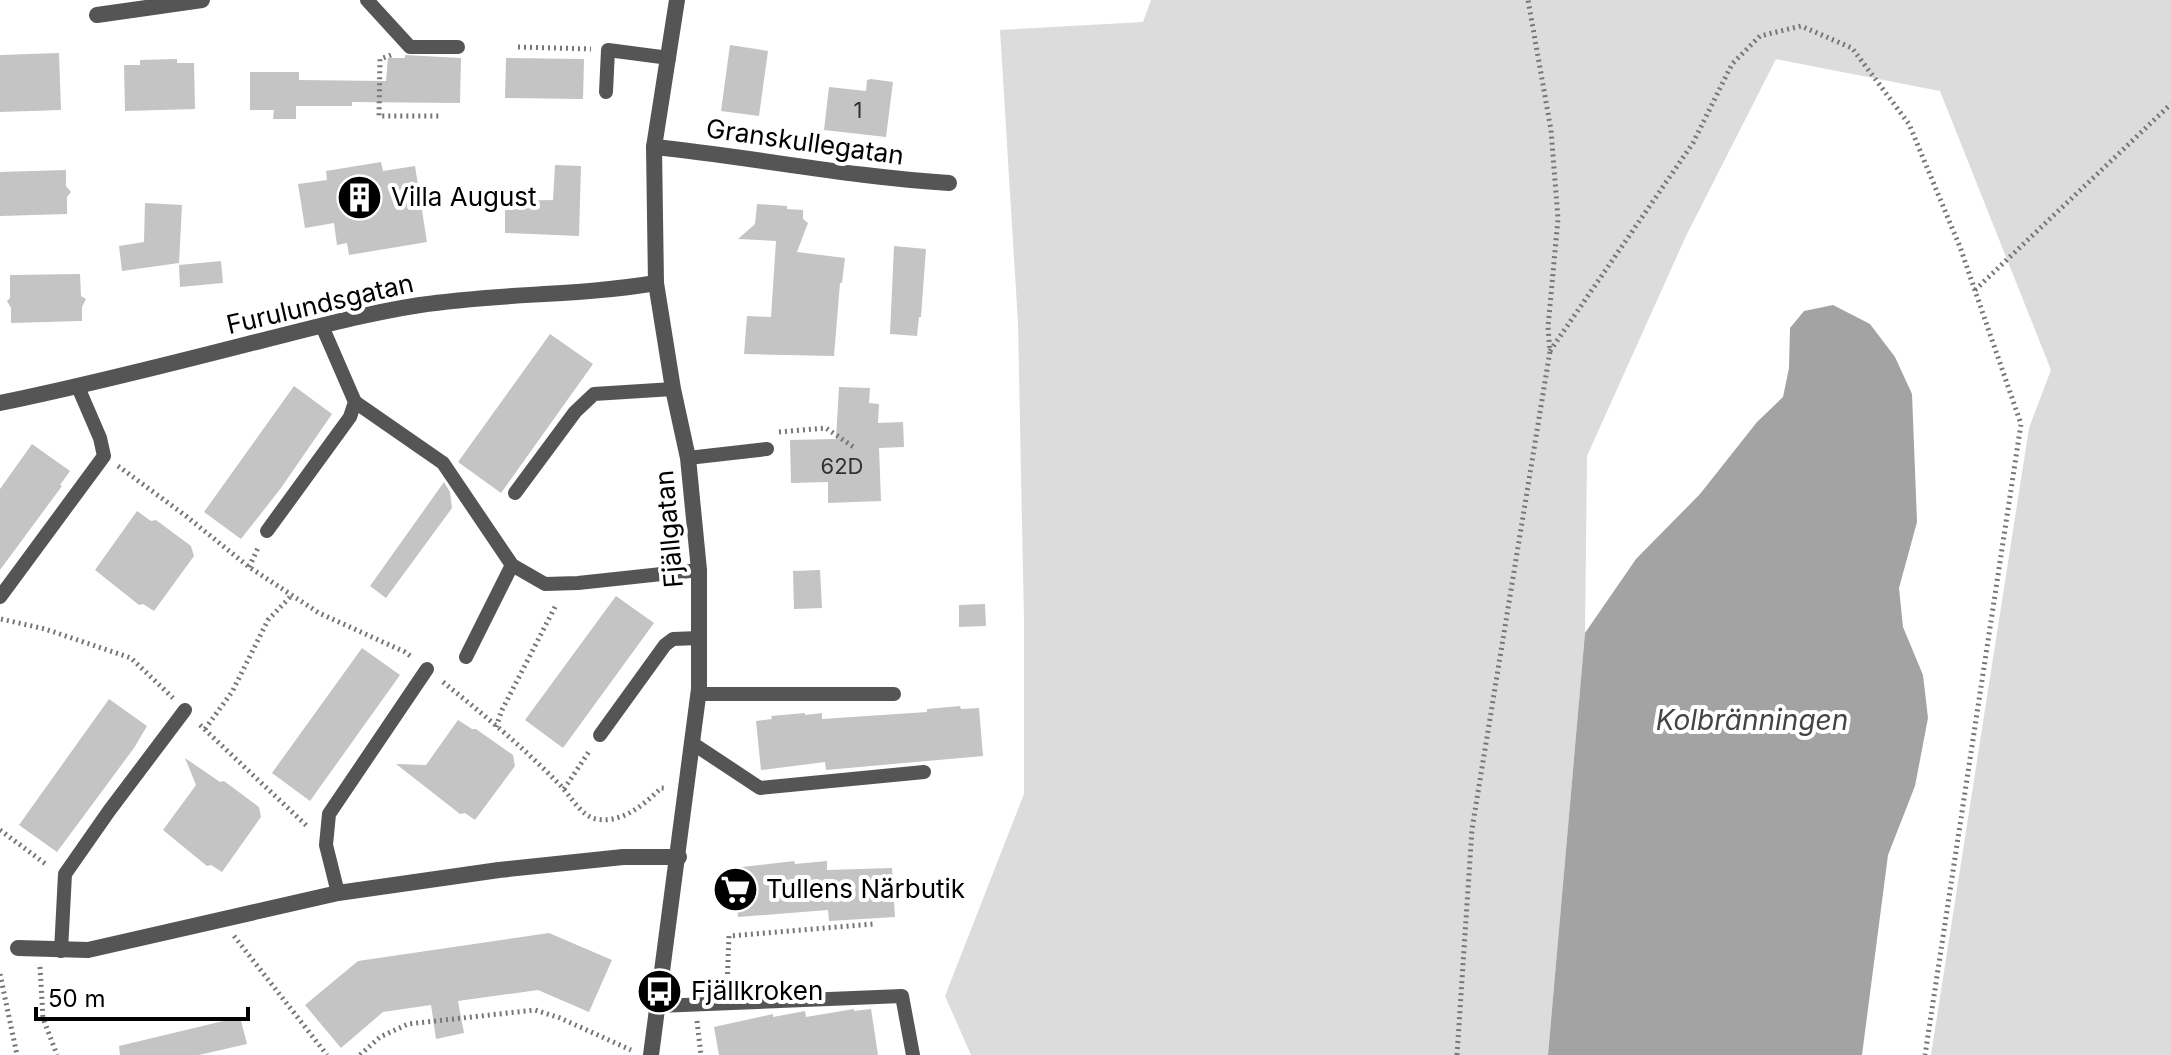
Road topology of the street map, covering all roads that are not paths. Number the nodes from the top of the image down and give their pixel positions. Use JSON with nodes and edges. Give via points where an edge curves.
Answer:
{"nodes":[{"id":1,"x":202,"y":0,"type":"edge"},
{"id":2,"x":367,"y":0,"type":"edge"},
{"id":3,"x":677,"y":0,"type":"edge"},
{"id":4,"x":97,"y":15,"type":"dead end"},
{"id":5,"x":458,"y":47,"type":"dead end"},
{"id":6,"x":669,"y":58,"type":"junction"},
{"id":7,"x":606,"y":92,"type":"dead end"},
{"id":8,"x":654,"y":147,"type":"junction"},
{"id":9,"x":949,"y":183,"type":"dead end"},
{"id":10,"x":656,"y":283,"type":"junction"},
{"id":11,"x":322,"y":326,"type":"junction"},
{"id":12,"x":78,"y":387,"type":"junction"},
{"id":13,"x":673,"y":389,"type":"junction"},
{"id":14,"x":355,"y":402,"type":"junction"},
{"id":15,"x":0,"y":403,"type":"edge"},
{"id":16,"x":767,"y":449,"type":"road end"},
{"id":17,"x":688,"y":458,"type":"junction"},
{"id":18,"x":515,"y":493,"type":"dead end"},
{"id":19,"x":267,"y":531,"type":"dead end"},
{"id":20,"x":512,"y":565,"type":"junction"},
{"id":21,"x":699,"y":570,"type":"junction"},
{"id":22,"x":0,"y":597,"type":"edge"},
{"id":23,"x":699,"y":638,"type":"junction"},
{"id":24,"x":466,"y":657,"type":"dead end"},
{"id":25,"x":427,"y":669,"type":"road end"},
{"id":26,"x":699,"y":694,"type":"junction"},
{"id":27,"x":894,"y":694,"type":"dead end"},
{"id":28,"x":185,"y":710,"type":"dead end"},
{"id":29,"x":600,"y":735,"type":"road end"},
{"id":30,"x":692,"y":743,"type":"junction"},
{"id":31,"x":924,"y":772,"type":"dead end"},
{"id":32,"x":679,"y":857,"type":"junction"},
{"id":33,"x":338,"y":893,"type":"junction"},
{"id":34,"x":18,"y":948,"type":"dead end"},
{"id":35,"x":61,"y":951,"type":"junction"},
{"id":36,"x":658,"y":1006,"type":"junction"},
{"id":37,"x":652,"y":1053,"type":"edge"},
{"id":38,"x":913,"y":1055,"type":"edge"}],
"edges":[{"from":1,"to":4,"type":"street"},
{"from":2,"to":5,"type":"lane","via":[[410,47]]},
{"from":3,"to":6,"type":"street","name":"Fjällgatan"},
{"from":6,"to":7,"type":"lane","via":[[608,50]]},
{"from":6,"to":8,"type":"street","name":"Fjällgatan"},
{"from":8,"to":9,"type":"street","name":"Granskullegatan","via":[[881,179]]},
{"from":8,"to":10,"type":"street","name":"Fjällgatan"},
{"from":10,"to":11,"type":"street","name":"Furulundsgatan","via":[[419,305]]},
{"from":10,"to":13,"type":"street","name":"Fjällgatan"},
{"from":11,"to":12,"type":"street","name":"Furulundsgatan"},
{"from":11,"to":14,"type":"lane"},
{"from":12,"to":15,"type":"street","name":"Furulundsgatan"},
{"from":12,"to":22,"type":"lane","via":[[104,456]]},
{"from":13,"to":17,"type":"street","name":"Fjällgatan"},
{"from":13,"to":18,"type":"lane","via":[[594,394]]},
{"from":14,"to":19,"type":"lane","via":[[350,417]]},
{"from":14,"to":20,"type":"lane","via":[[443,463]]},
{"from":16,"to":17,"type":"lane"},
{"from":17,"to":21,"type":"street","name":"Fjällgatan"},
{"from":20,"to":21,"type":"lane","via":[[545,584]]},
{"from":20,"to":24,"type":"lane"},
{"from":21,"to":23,"type":"street","name":"Fjällgatan"},
{"from":23,"to":26,"type":"street","name":"Fjällgatan"},
{"from":23,"to":29,"type":"lane","via":[[673,639],[665,645]]},
{"from":25,"to":33,"type":"lane","via":[[329,814],[326,845]]},
{"from":26,"to":27,"type":"lane"},
{"from":26,"to":30,"type":"street","name":"Fjällgatan"},
{"from":28,"to":35,"type":"lane","via":[[65,874]]},
{"from":30,"to":31,"type":"lane","via":[[760,788]]},
{"from":30,"to":32,"type":"street","name":"Fjällgatan"},
{"from":32,"to":33,"type":"street","via":[[561,863]]},
{"from":32,"to":36,"type":"street","name":"Fjällgatan"},
{"from":33,"to":35,"type":"street","via":[[88,950]]},
{"from":34,"to":35,"type":"street"},
{"from":36,"to":37,"type":"street","name":"Fjällgatan"},
{"from":36,"to":38,"type":"lane","via":[[902,996]]}]}
